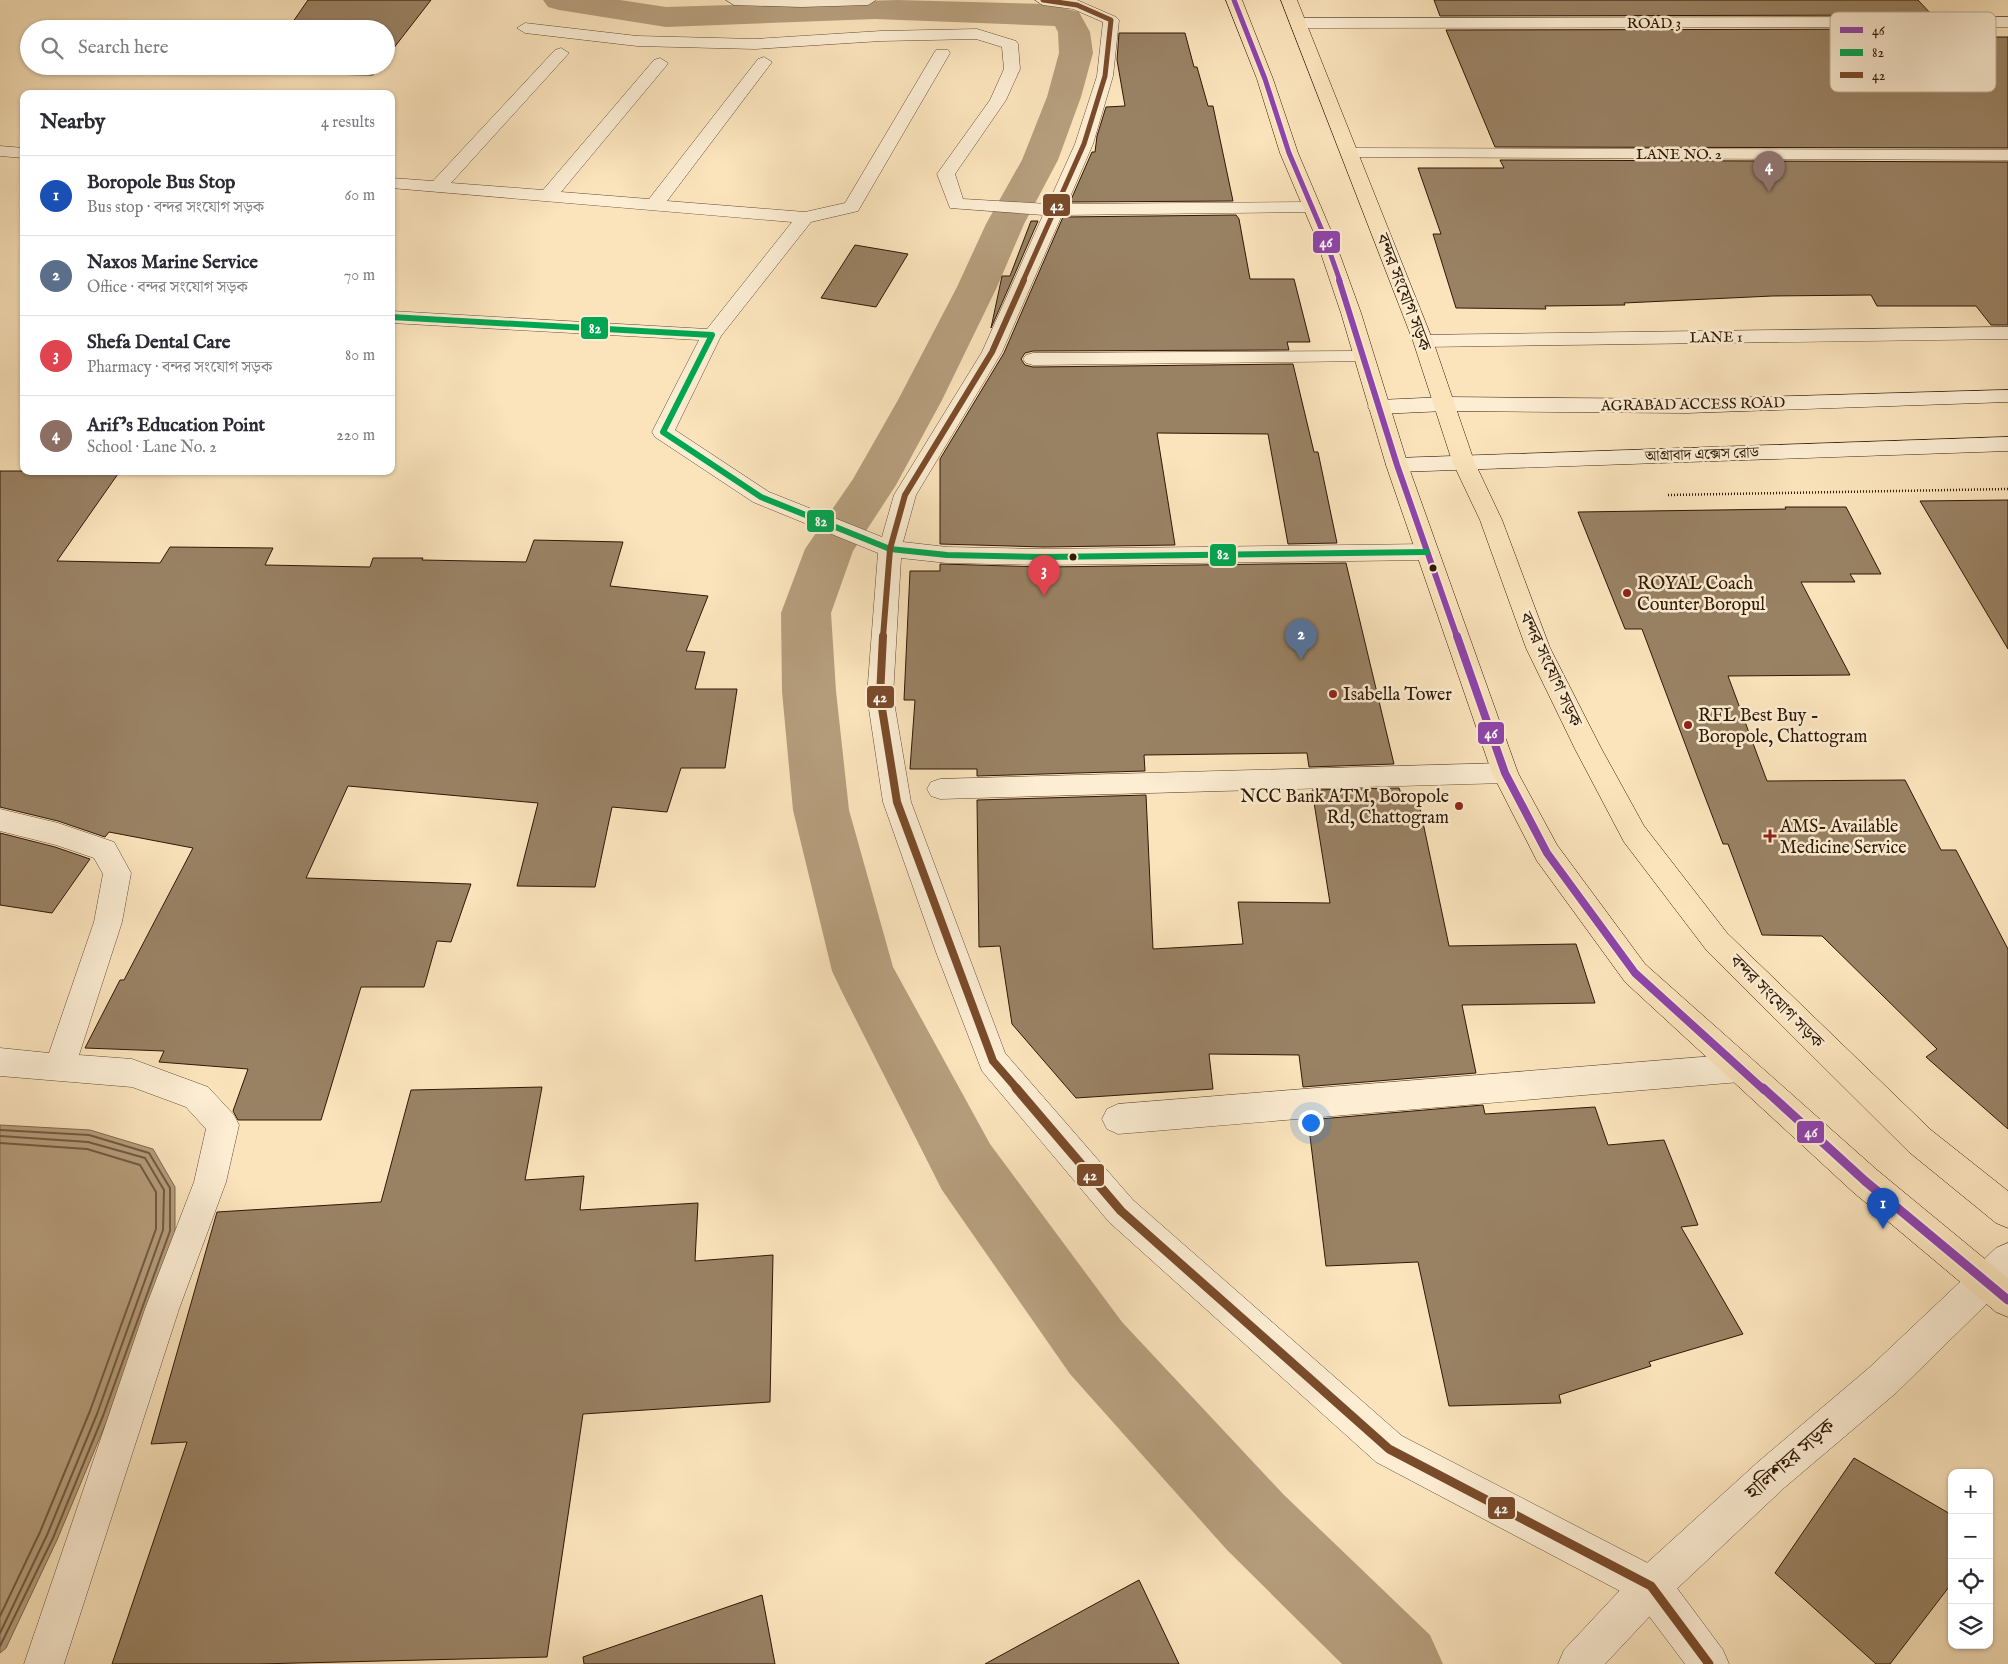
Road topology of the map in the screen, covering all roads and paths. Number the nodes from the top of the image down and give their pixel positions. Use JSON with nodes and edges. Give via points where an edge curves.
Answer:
{"nodes":[{"id":1,"x":734,"y":0,"type":"edge"},
{"id":2,"x":868,"y":0,"type":"edge"},
{"id":3,"x":1043,"y":0,"type":"edge"},
{"id":4,"x":1234,"y":0,"type":"edge"},
{"id":5,"x":1289,"y":0,"type":"edge"},
{"id":6,"x":1830,"y":22,"type":"edge"},
{"id":7,"x":1299,"y":23,"type":"junction"},
{"id":8,"x":525,"y":28,"type":"dead end"},
{"id":9,"x":942,"y":52,"type":"dead end"},
{"id":10,"x":561,"y":53,"type":"dead end"},
{"id":11,"x":764,"y":62,"type":"dead end"},
{"id":12,"x":660,"y":63,"type":"dead end"},
{"id":13,"x":0,"y":150,"type":"edge"},
{"id":14,"x":20,"y":152,"type":"edge"},
{"id":15,"x":1351,"y":153,"type":"junction"},
{"id":16,"x":2008,"y":155,"type":"edge"},
{"id":17,"x":395,"y":183,"type":"edge"},
{"id":18,"x":436,"y":187,"type":"junction"},
{"id":19,"x":548,"y":196,"type":"junction"},
{"id":20,"x":654,"y":205,"type":"junction"},
{"id":21,"x":1312,"y":207,"type":"junction"},
{"id":22,"x":804,"y":218,"type":"junction"},
{"id":23,"x":395,"y":317,"type":"edge"},
{"id":24,"x":2008,"y":333,"type":"edge"},
{"id":25,"x":712,"y":335,"type":"junction"},
{"id":26,"x":1423,"y":341,"type":"junction"},
{"id":27,"x":1364,"y":357,"type":"junction"},
{"id":28,"x":1033,"y":359,"type":"dead end"},
{"id":29,"x":2008,"y":396,"type":"edge"},
{"id":30,"x":1444,"y":404,"type":"junction"},
{"id":31,"x":1379,"y":407,"type":"junction"},
{"id":32,"x":2008,"y":444,"type":"edge"},
{"id":33,"x":1463,"y":461,"type":"junction"},
{"id":34,"x":1396,"y":465,"type":"junction"},
{"id":35,"x":2008,"y":488,"type":"edge"},
{"id":36,"x":1668,"y":496,"type":"dead end"},
{"id":37,"x":890,"y":549,"type":"junction"},
{"id":38,"x":1426,"y":552,"type":"junction"},
{"id":39,"x":1505,"y":773,"type":"junction"},
{"id":40,"x":940,"y":789,"type":"dead end"},
{"id":41,"x":0,"y":820,"type":"edge"},
{"id":42,"x":0,"y":1062,"type":"edge"},
{"id":43,"x":58,"y":1068,"type":"junction"},
{"id":44,"x":1740,"y":1068,"type":"junction"},
{"id":45,"x":1118,"y":1119,"type":"dead end"},
{"id":46,"x":2008,"y":1212,"type":"edge"},
{"id":47,"x":2001,"y":1280,"type":"edge"},
{"id":48,"x":1650,"y":1586,"type":"junction"},
{"id":49,"x":44,"y":1664,"type":"edge"},
{"id":50,"x":1578,"y":1664,"type":"edge"},
{"id":51,"x":1709,"y":1664,"type":"edge"}],
"edges":[{"from":1,"to":2,"type":"street"},
{"from":3,"to":37,"type":"street","via":[[1077,5],[1111,20],[1105,76],[1084,144],[992,352],[905,495]]},
{"from":4,"to":21,"type":"highway"},
{"from":5,"to":7,"type":"highway","name":"বন্দর সংযোগ সড়ক"},
{"from":6,"to":7,"type":"street","name":"ROAD 3"},
{"from":7,"to":15,"type":"highway","name":"বন্দর সংযোগ সড়ক"},
{"from":8,"to":21,"type":"street","via":[[637,41],[755,44],[976,34],[1010,44],[1012,69],[998,100],[946,174],[956,204],[1034,210]]},
{"from":9,"to":22,"type":"street","via":[[852,207]]},
{"from":10,"to":18,"type":"street"},
{"from":11,"to":20,"type":"street"},
{"from":12,"to":19,"type":"street"},
{"from":13,"to":14,"type":"street"},
{"from":15,"to":16,"type":"street","name":"LANE NO. 2"},
{"from":15,"to":26,"type":"highway","name":"বন্দর সংযোগ সড়ক"},
{"from":17,"to":18,"type":"street"},
{"from":18,"to":19,"type":"street"},
{"from":19,"to":20,"type":"street"},
{"from":20,"to":22,"type":"street"},
{"from":21,"to":27,"type":"highway"},
{"from":22,"to":25,"type":"street"},
{"from":23,"to":25,"type":"street"},
{"from":24,"to":26,"type":"street","name":"LANE 1"},
{"from":25,"to":37,"type":"street","via":[[663,432],[762,497]]},
{"from":26,"to":30,"type":"highway","name":"বন্দর সংযোগ সড়ক"},
{"from":27,"to":28,"type":"street"},
{"from":27,"to":31,"type":"highway"},
{"from":29,"to":30,"type":"street","name":"AGRABAD ACCESS ROAD","via":[[1686,406]]},
{"from":30,"to":31,"type":"street","name":"AGRABAD ACCESS ROAD"},
{"from":30,"to":33,"type":"highway","name":"বন্দর সংযোগ সড়ক"},
{"from":31,"to":34,"type":"highway"},
{"from":32,"to":33,"type":"street","name":"আগ্রাবাদ এক্সেস রোড"},
{"from":33,"to":34,"type":"street","name":"আগ্রাবাদ এক্সেস রোড"},
{"from":33,"to":46,"type":"highway","name":"বন্দর সংযোগ সড়ক","via":[[1490,520],[1538,648],[1634,834],[1717,942],[1920,1141]]},
{"from":34,"to":38,"type":"highway","via":[[1419,524]]},
{"from":35,"to":36,"type":"path"},
{"from":37,"to":38,"type":"street","via":[[947,555],[1044,557]]},
{"from":37,"to":48,"type":"street","via":[[880,696],[897,802],[993,1061],[1121,1211],[1389,1449]]},
{"from":38,"to":39,"type":"highway"},
{"from":39,"to":40,"type":"street"},
{"from":39,"to":44,"type":"highway","via":[[1547,853],[1635,973]]},
{"from":41,"to":43,"type":"street","via":[[58,834],[104,850],[117,873],[108,922]]},
{"from":42,"to":43,"type":"street"},
{"from":43,"to":49,"type":"street","via":[[132,1073],[197,1097],[223,1125],[210,1182],[162,1309]]},
{"from":44,"to":45,"type":"street"},
{"from":44,"to":47,"type":"highway","via":[[1865,1181]]},
{"from":47,"to":48,"type":"street","name":"হালিশহর সড়ক","via":[[1771,1475]]},
{"from":48,"to":50,"type":"street","name":"হালিশহর সড়ক"},
{"from":48,"to":51,"type":"street"}]}
